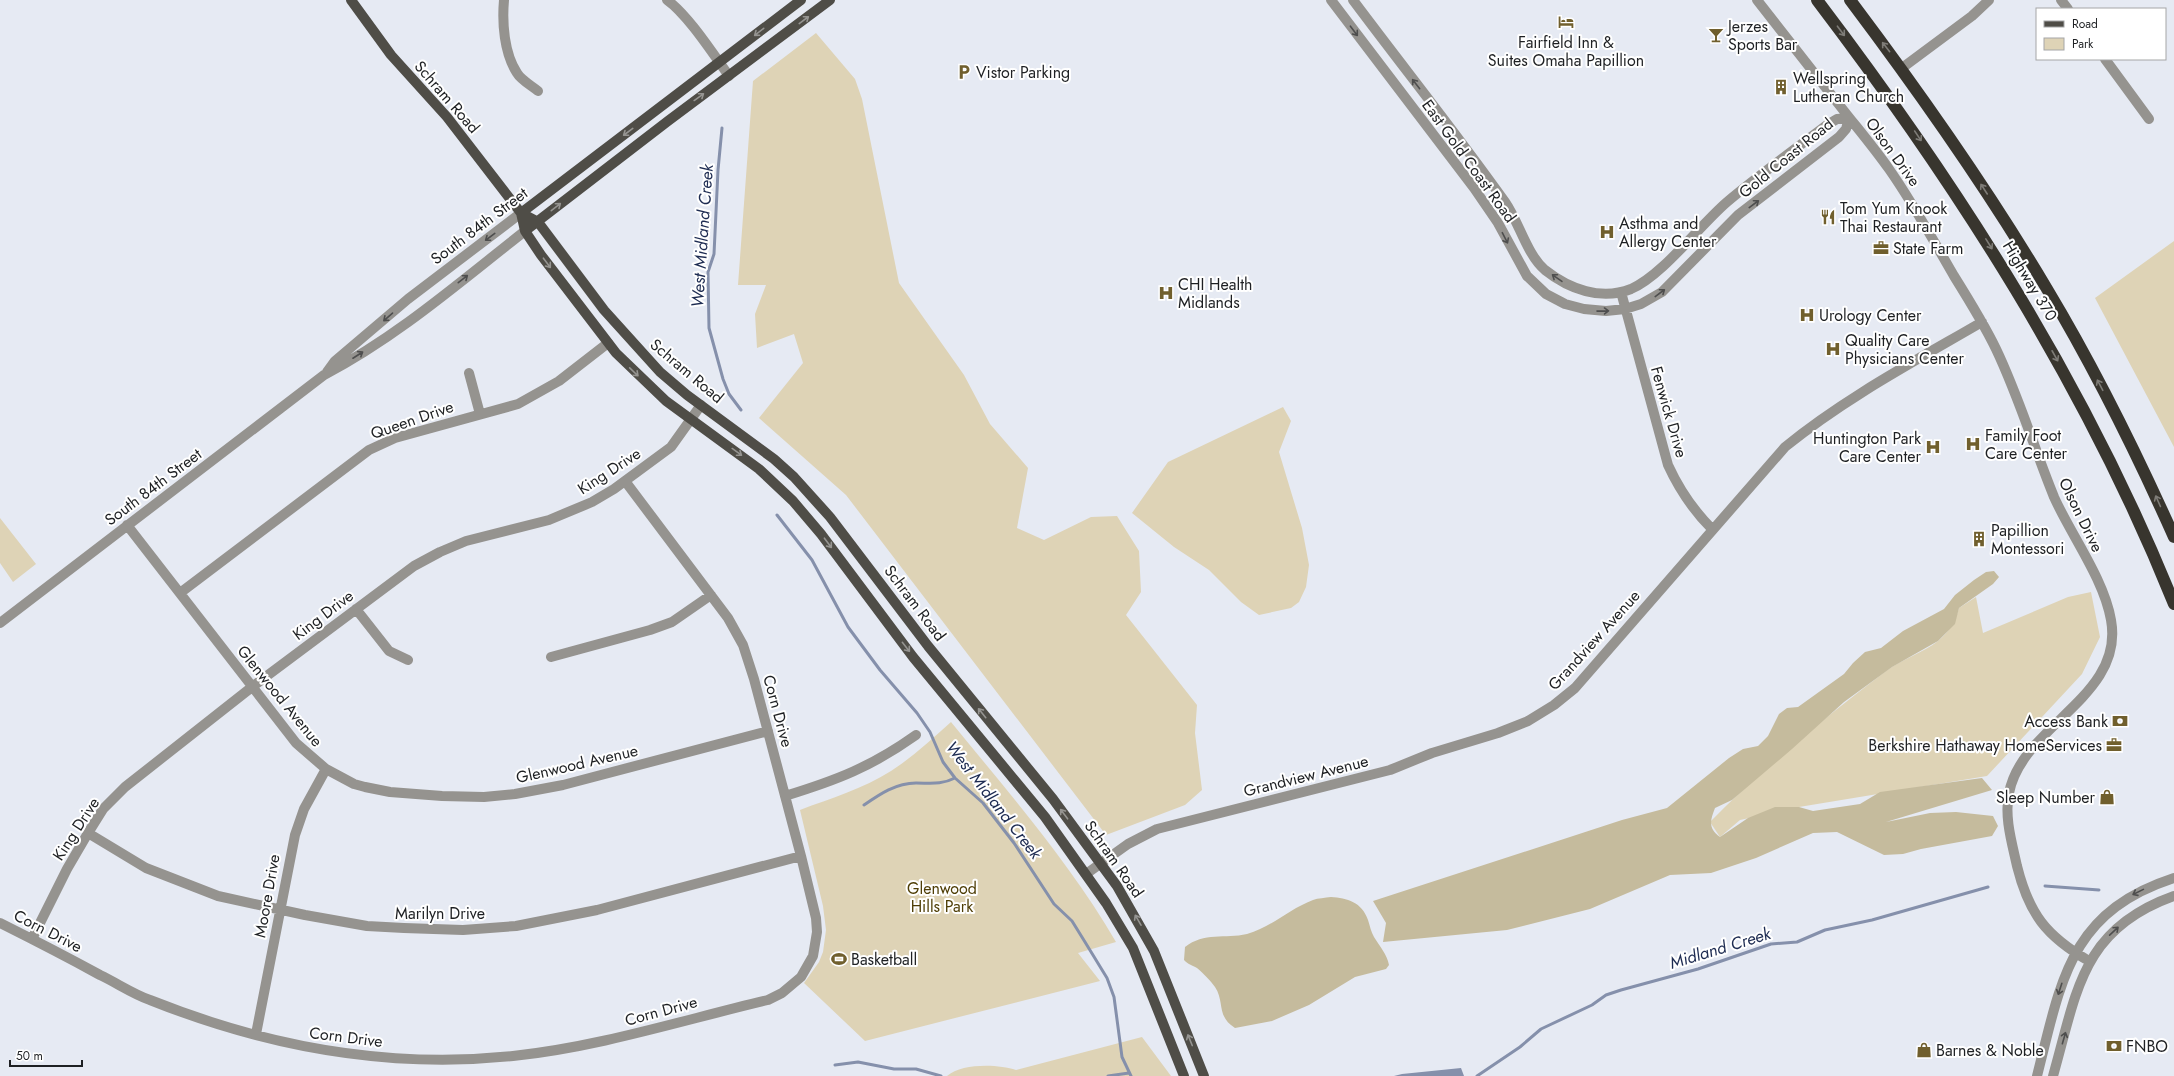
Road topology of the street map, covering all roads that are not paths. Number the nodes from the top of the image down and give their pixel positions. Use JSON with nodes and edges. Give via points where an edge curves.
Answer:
{"nodes":[{"id":1,"x":351,"y":0,"type":"edge"},
{"id":2,"x":504,"y":0,"type":"edge"},
{"id":3,"x":667,"y":0,"type":"edge"},
{"id":4,"x":801,"y":0,"type":"edge"},
{"id":5,"x":830,"y":0,"type":"edge"},
{"id":6,"x":1331,"y":0,"type":"edge"},
{"id":7,"x":1352,"y":0,"type":"edge"},
{"id":8,"x":1757,"y":0,"type":"edge"},
{"id":9,"x":1817,"y":0,"type":"edge"},
{"id":10,"x":1850,"y":0,"type":"edge"},
{"id":11,"x":1989,"y":0,"type":"edge"},
{"id":12,"x":2061,"y":0,"type":"edge"},
{"id":13,"x":2067,"y":8,"type":"edge"},
{"id":14,"x":2106,"y":60,"type":"edge"},
{"id":15,"x":720,"y":63,"type":"junction"},
{"id":16,"x":1902,"y":68,"type":"junction"},
{"id":17,"x":729,"y":76,"type":"junction"},
{"id":18,"x":538,"y":91,"type":"dead end"},
{"id":19,"x":1849,"y":118,"type":"junction"},
{"id":20,"x":2149,"y":119,"type":"dead end"},
{"id":21,"x":1471,"y":156,"type":"junction"},
{"id":22,"x":1457,"y":167,"type":"junction"},
{"id":23,"x":521,"y":213,"type":"junction"},
{"id":24,"x":538,"y":222,"type":"junction"},
{"id":25,"x":525,"y":231,"type":"junction"},
{"id":26,"x":1621,"y":292,"type":"junction"},
{"id":27,"x":1625,"y":309,"type":"junction"},
{"id":28,"x":1982,"y":322,"type":"junction"},
{"id":29,"x":608,"y":343,"type":"junction"},
{"id":30,"x":469,"y":373,"type":"dead end"},
{"id":31,"x":324,"y":375,"type":"junction"},
{"id":32,"x":702,"y":405,"type":"junction"},
{"id":33,"x":480,"y":414,"type":"junction"},
{"id":34,"x":692,"y":420,"type":"junction"},
{"id":35,"x":625,"y":481,"type":"junction"},
{"id":36,"x":127,"y":525,"type":"junction"},
{"id":37,"x":1712,"y":529,"type":"junction"},
{"id":38,"x":2174,"y":537,"type":"edge"},
{"id":39,"x":180,"y":593,"type":"junction"},
{"id":40,"x":711,"y":595,"type":"junction"},
{"id":41,"x":2174,"y":604,"type":"edge"},
{"id":42,"x":356,"y":609,"type":"junction"},
{"id":43,"x":0,"y":623,"type":"edge"},
{"id":44,"x":551,"y":657,"type":"dead end"},
{"id":45,"x":408,"y":660,"type":"dead end"},
{"id":46,"x":252,"y":687,"type":"junction"},
{"id":47,"x":768,"y":731,"type":"junction"},
{"id":48,"x":916,"y":735,"type":"dead end"},
{"id":49,"x":326,"y":769,"type":"junction"},
{"id":50,"x":785,"y":796,"type":"junction"},
{"id":51,"x":88,"y":833,"type":"junction"},
{"id":52,"x":801,"y":856,"type":"junction"},
{"id":53,"x":1100,"y":863,"type":"junction"},
{"id":54,"x":1086,"y":874,"type":"junction"},
{"id":55,"x":2174,"y":878,"type":"edge"},
{"id":56,"x":2174,"y":896,"type":"edge"},
{"id":57,"x":280,"y":910,"type":"junction"},
{"id":58,"x":0,"y":923,"type":"edge"},
{"id":59,"x":32,"y":939,"type":"junction"},
{"id":60,"x":2075,"y":953,"type":"junction"},
{"id":61,"x":2089,"y":961,"type":"junction"},
{"id":62,"x":256,"y":1034,"type":"junction"},
{"id":63,"x":1184,"y":1076,"type":"edge"},
{"id":64,"x":1204,"y":1076,"type":"edge"},
{"id":65,"x":2037,"y":1076,"type":"edge"},
{"id":66,"x":2053,"y":1076,"type":"edge"}],
"edges":[{"from":1,"to":23,"type":"main road","name":"Schram Road","via":[[391,55],[447,118]]},
{"from":2,"to":18,"type":"street","via":[[505,34],[510,58],[517,74]]},
{"from":3,"to":15,"type":"street","via":[[674,5]]},
{"from":4,"to":15,"type":"main road","name":"South 84th Street","one_way":true},
{"from":17,"to":5,"type":"main road","name":"South 84th Street","one_way":true},
{"from":6,"to":22,"type":"street","name":"East Gold Coast Road","one_way":true},
{"from":21,"to":7,"type":"street","name":"East Gold Coast Road","one_way":true},
{"from":8,"to":19,"type":"street","name":"Olson Drive"},
{"from":9,"to":41,"type":"highway","name":"Highway 370","one_way":true,"via":[[1914,130],[2033,316],[2095,432]]},
{"from":16,"to":10,"type":"highway","name":"Highway 370","one_way":true},
{"from":11,"to":16,"type":"street","via":[[1972,16]]},
{"from":12,"to":13,"type":"street"},
{"from":14,"to":20,"type":"street"},
{"from":15,"to":17,"type":"street"},
{"from":15,"to":23,"type":"main road","name":"South 84th Street","one_way":true},
{"from":38,"to":16,"type":"highway","name":"Highway 370","one_way":true,"via":[[2127,436],[2048,290],[1972,170]]},
{"from":24,"to":17,"type":"main road","name":"South 84th Street","one_way":true,"via":[[668,120]]},
{"from":19,"to":26,"type":"street","name":"Gold Coast Road","via":[[1837,119],[1821,129],[1727,203],[1647,279]]},
{"from":27,"to":19,"type":"street","name":"Gold Coast Road","one_way":true,"via":[[1641,304],[1662,292],[1738,215],[1839,137],[1846,129]]},
{"from":19,"to":28,"type":"street","name":"Olson Drive","via":[[1902,188]]},
{"from":21,"to":22,"type":"street"},
{"from":26,"to":21,"type":"street","name":"East Gold Coast Road","one_way":true,"via":[[1582,291],[1568,286],[1543,268],[1506,205]]},
{"from":22,"to":27,"type":"street","name":"East Gold Coast Road","one_way":true,"via":[[1498,223],[1527,276],[1546,294],[1565,304],[1584,309]]},
{"from":23,"to":24,"type":"main road","name":"Schram Road"},
{"from":23,"to":25,"type":"main road","name":"Schram Road"},
{"from":23,"to":31,"type":"street","name":"South 84th Street","one_way":true,"via":[[408,299],[335,361]]},
{"from":24,"to":25,"type":"main road","name":"South 84th Street"},
{"from":24,"to":32,"type":"main road","name":"Schram Road","via":[[624,334],[660,372]]},
{"from":25,"to":29,"type":"main road","name":"Schram Road","one_way":true},
{"from":31,"to":25,"type":"street","name":"South 84th Street","one_way":true,"via":[[342,366],[413,318]]},
{"from":26,"to":27,"type":"street","name":"Fenwick Drive"},
{"from":27,"to":37,"type":"street","name":"Fenwick Drive","via":[[1668,465],[1689,503]]},
{"from":28,"to":37,"type":"street","name":"Grandview Avenue","via":[[1908,364],[1808,427],[1785,447]]},
{"from":28,"to":60,"type":"street","name":"Olson Drive","via":[[2005,370],[2055,497],[2104,596],[2112,622],[2111,649],[2102,671],[2088,691],[2027,755],[2016,772],[2008,795],[2010,836],[2028,902],[2043,926]]},
{"from":29,"to":33,"type":"street","name":"Queen Drive","via":[[540,393],[518,404]]},
{"from":29,"to":34,"type":"main road","name":"Schram Road","one_way":true,"via":[[647,384]]},
{"from":30,"to":33,"type":"street"},
{"from":31,"to":36,"type":"street","name":"South 84th Street"},
{"from":32,"to":34,"type":"street","name":"King Drive"},
{"from":53,"to":32,"type":"main road","name":"Schram Road","one_way":true,"via":[[1053,799],[928,646],[830,517],[774,459]]},
{"from":33,"to":39,"type":"street","name":"Queen Drive","via":[[395,438],[369,450]]},
{"from":34,"to":35,"type":"street","name":"King Drive","via":[[671,447]]},
{"from":34,"to":54,"type":"main road","name":"Schram Road","one_way":true,"via":[[760,469],[802,511],[909,651],[1045,817]]},
{"from":35,"to":40,"type":"street","name":"Corn Drive"},
{"from":35,"to":42,"type":"street","name":"King Drive","via":[[592,502],[561,516],[477,537],[440,552],[414,566]]},
{"from":36,"to":39,"type":"street","name":"Glenwood Avenue"},
{"from":36,"to":43,"type":"street","name":"South 84th Street"},
{"from":37,"to":53,"type":"street","name":"Grandview Avenue","via":[[1575,688],[1528,721],[1498,734],[1432,753],[1390,770],[1157,829]]},
{"from":39,"to":46,"type":"street","name":"Glenwood Avenue"},
{"from":40,"to":44,"type":"street","via":[[672,622]]},
{"from":40,"to":47,"type":"street","name":"Corn Drive","via":[[743,645]]},
{"from":42,"to":45,"type":"street","via":[[385,647]]},
{"from":42,"to":46,"type":"street","name":"King Drive"},
{"from":46,"to":49,"type":"street","name":"Glenwood Avenue","via":[[296,743]]},
{"from":46,"to":51,"type":"street","name":"King Drive","via":[[125,787],[103,809]]},
{"from":47,"to":49,"type":"street","name":"Glenwood Avenue","via":[[563,785],[484,797],[390,792],[354,784]]},
{"from":47,"to":50,"type":"street","name":"Corn Drive"},
{"from":48,"to":50,"type":"street","via":[[888,755],[843,777]]},
{"from":49,"to":57,"type":"street","name":"Moore Drive","via":[[304,809],[295,835]]},
{"from":50,"to":52,"type":"street","name":"Corn Drive"},
{"from":51,"to":57,"type":"street","name":"Marilyn Drive","via":[[123,856],[170,879],[218,896]]},
{"from":51,"to":59,"type":"street","name":"King Drive"},
{"from":52,"to":57,"type":"street","name":"Marilyn Drive","via":[[597,910],[516,926],[463,930],[385,927]]},
{"from":52,"to":62,"type":"street","name":"Corn Drive","via":[[816,918],[816,944],[813,956],[801,977],[782,993],[768,1000],[626,1036],[512,1056],[408,1059],[354,1055],[299,1046]]},
{"from":53,"to":54,"type":"street","name":"Grandview Avenue"},
{"from":64,"to":53,"type":"main road","name":"Schram Road","one_way":true,"via":[[1163,972],[1145,934]]},
{"from":54,"to":63,"type":"main road","name":"Schram Road","via":[[1133,948]]},
{"from":55,"to":60,"type":"street","one_way":true,"via":[[2138,892],[2111,909],[2091,928]]},
{"from":61,"to":56,"type":"street","one_way":true,"via":[[2103,942],[2131,917],[2153,904]]},
{"from":57,"to":62,"type":"street","name":"Moore Drive"},
{"from":58,"to":59,"type":"street","name":"Corn Drive"},
{"from":59,"to":62,"type":"street","name":"Corn Drive","via":[[148,1000],[202,1020]]},
{"from":60,"to":61,"type":"street","name":"Olson Drive"},
{"from":60,"to":65,"type":"street","one_way":true,"via":[[2059,991]]},
{"from":66,"to":61,"type":"street","one_way":true,"via":[[2078,988]]}]}
